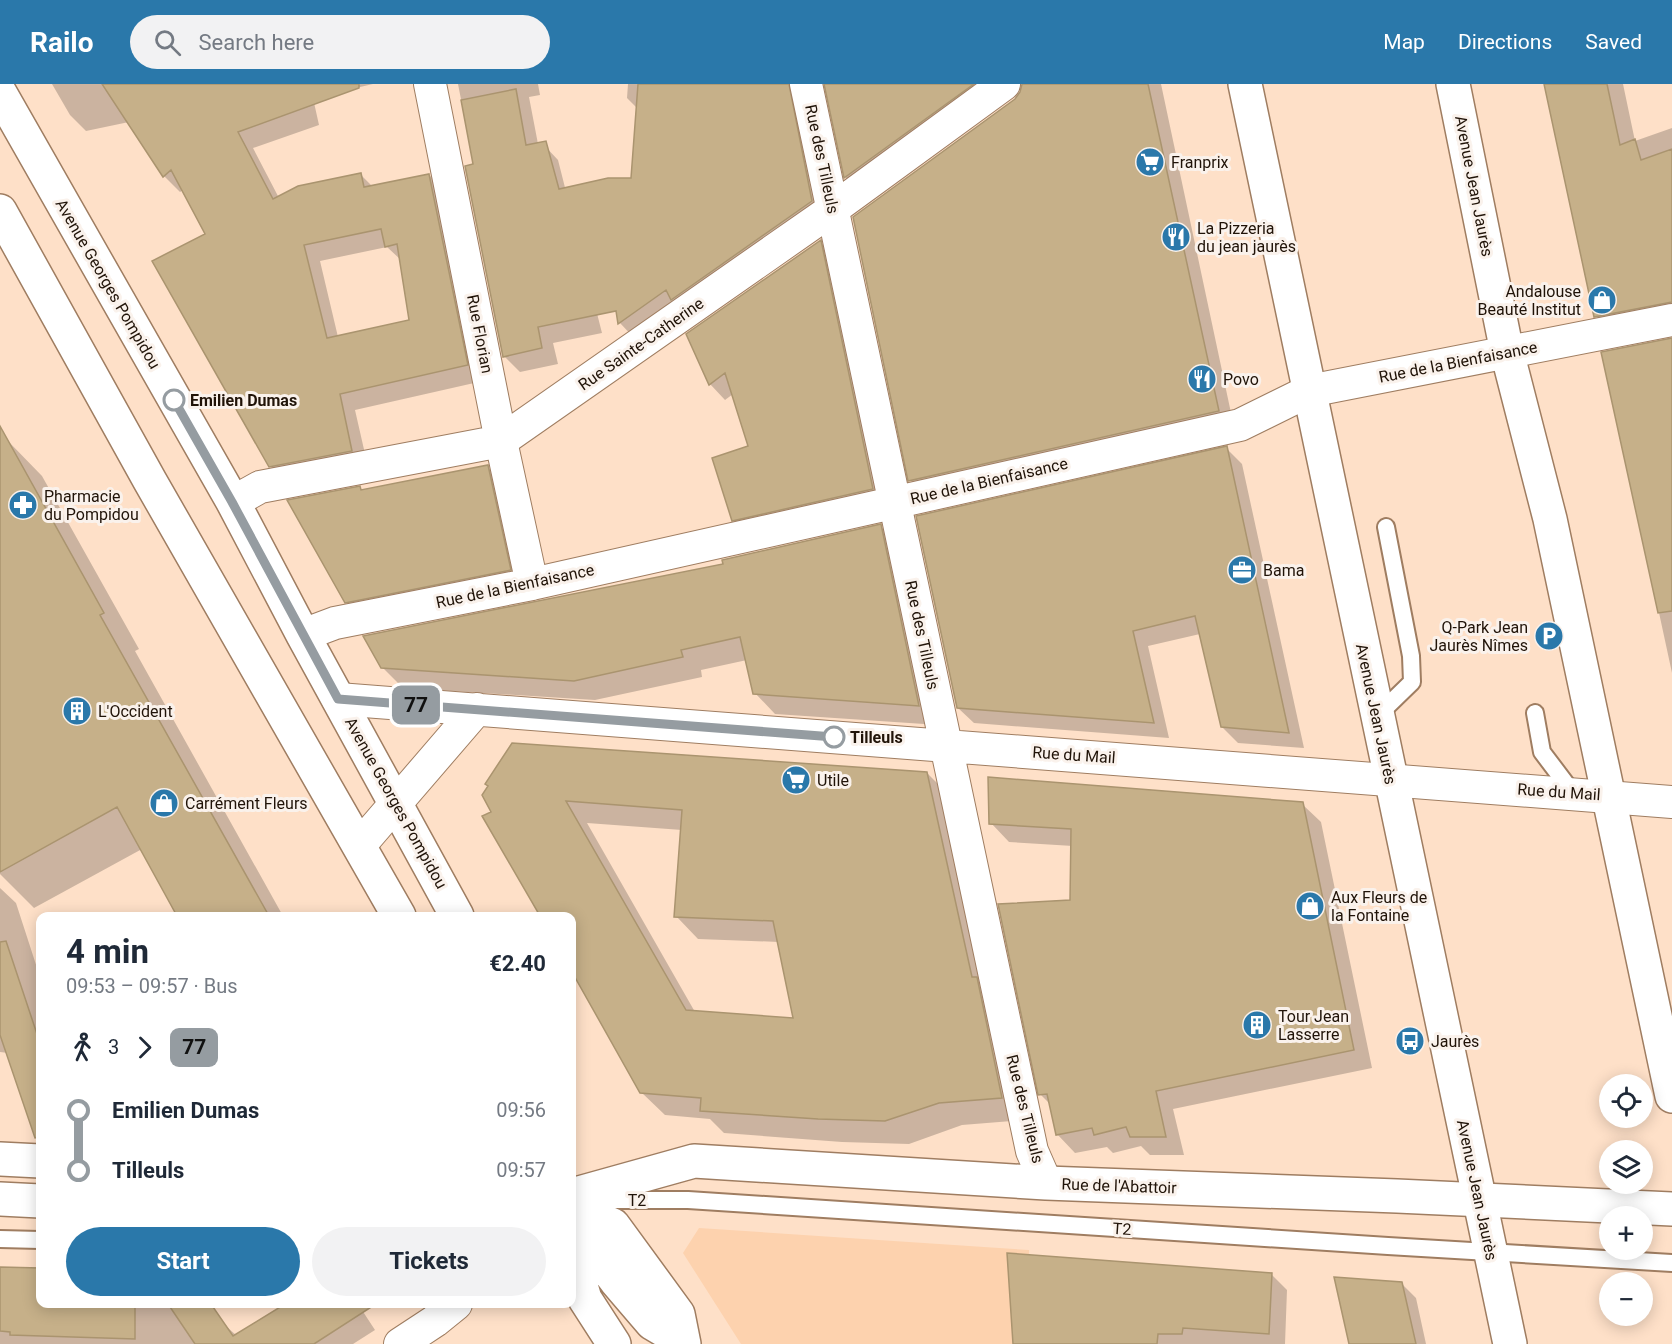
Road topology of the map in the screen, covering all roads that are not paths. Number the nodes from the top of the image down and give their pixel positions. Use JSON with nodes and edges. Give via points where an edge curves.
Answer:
{"nodes":[{"id":1,"x":430,"y":84,"type":"edge"},
{"id":2,"x":806,"y":84,"type":"edge"},
{"id":3,"x":1004,"y":84,"type":"edge"},
{"id":4,"x":1245,"y":84,"type":"edge"},
{"id":5,"x":1453,"y":84,"type":"edge"},
{"id":6,"x":0,"y":93,"type":"edge"},
{"id":7,"x":833,"y":209,"type":"junction"},
{"id":8,"x":0,"y":211,"type":"edge"},
{"id":9,"x":8,"y":241,"type":"edge"},
{"id":10,"x":1672,"y":320,"type":"edge"},
{"id":11,"x":1507,"y":352,"type":"junction"},
{"id":12,"x":1309,"y":391,"type":"junction"},
{"id":13,"x":501,"y":441,"type":"junction"},
{"id":14,"x":232,"y":502,"type":"junction"},
{"id":15,"x":894,"y":502,"type":"junction"},
{"id":16,"x":1386,"y":527,"type":"dead end"},
{"id":17,"x":532,"y":584,"type":"junction"},
{"id":18,"x":303,"y":635,"type":"junction"},
{"id":19,"x":338,"y":699,"type":"junction"},
{"id":20,"x":477,"y":709,"type":"junction"},
{"id":21,"x":1535,"y":713,"type":"dead end"},
{"id":22,"x":1377,"y":716,"type":"junction"},
{"id":23,"x":945,"y":746,"type":"junction"},
{"id":24,"x":1390,"y":779,"type":"junction"},
{"id":25,"x":1573,"y":793,"type":"junction"},
{"id":26,"x":1609,"y":796,"type":"junction"},
{"id":27,"x":396,"y":802,"type":"junction"},
{"id":28,"x":1672,"y":802,"type":"edge"},
{"id":29,"x":360,"y":845,"type":"junction"},
{"id":30,"x":397,"y":912,"type":"edge"},
{"id":31,"x":456,"y":912,"type":"edge"},
{"id":32,"x":1672,"y":1096,"type":"edge"},
{"id":33,"x":0,"y":1159,"type":"edge"},
{"id":34,"x":36,"y":1161,"type":"edge"},
{"id":35,"x":1046,"y":1183,"type":"junction"},
{"id":36,"x":576,"y":1194,"type":"edge"},
{"id":37,"x":0,"y":1199,"type":"edge"},
{"id":38,"x":576,"y":1200,"type":"edge"},
{"id":39,"x":1479,"y":1200,"type":"junction"},
{"id":40,"x":36,"y":1201,"type":"edge"},
{"id":41,"x":576,"y":1209,"type":"edge"},
{"id":42,"x":1672,"y":1209,"type":"edge"},
{"id":43,"x":576,"y":1227,"type":"edge"},
{"id":44,"x":0,"y":1239,"type":"edge"},
{"id":45,"x":36,"y":1240,"type":"edge"},
{"id":46,"x":1490,"y":1252,"type":"junction"},
{"id":47,"x":1672,"y":1263,"type":"edge"},
{"id":48,"x":576,"y":1269,"type":"edge"},
{"id":49,"x":451,"y":1308,"type":"edge"},
{"id":50,"x":683,"y":1342,"type":"edge"},
{"id":51,"x":400,"y":1344,"type":"edge"},
{"id":52,"x":614,"y":1344,"type":"edge"},
{"id":53,"x":1510,"y":1344,"type":"edge"}],
"edges":[{"from":1,"to":13,"type":"street","name":"Rue Florian"},
{"from":2,"to":7,"type":"street","name":"Rue des Tilleuls"},
{"from":3,"to":7,"type":"street","name":"Rue Sainte-Catherine"},
{"from":4,"to":12,"type":"main road","name":"Avenue Jean Jaurès"},
{"from":5,"to":11,"type":"main road","name":"Avenue Jean Jaurès"},
{"from":6,"to":14,"type":"main road","name":"Avenue Georges Pompidou"},
{"from":7,"to":13,"type":"street","name":"Rue Sainte-Catherine"},
{"from":7,"to":15,"type":"street","name":"Rue des Tilleuls"},
{"from":8,"to":9,"type":"main road"},
{"from":9,"to":29,"type":"main road"},
{"from":10,"to":11,"type":"street","name":"Rue de la Bienfaisance"},
{"from":11,"to":12,"type":"street","name":"Rue de la Bienfaisance"},
{"from":11,"to":26,"type":"main road","name":"Avenue Jean Jaurès","via":[[1550,519]]},
{"from":12,"to":15,"type":"street","name":"Rue de la Bienfaisance","via":[[1240,425]]},
{"from":12,"to":22,"type":"main road","name":"Avenue Jean Jaurès"},
{"from":13,"to":14,"type":"street","name":"Rue Sainte-Catherine","via":[[260,487]]},
{"from":13,"to":17,"type":"street","name":"Rue Florian"},
{"from":14,"to":18,"type":"main road","name":"Avenue Georges Pompidou"},
{"from":15,"to":17,"type":"street","name":"Rue de la Bienfaisance"},
{"from":15,"to":23,"type":"street","name":"Rue des Tilleuls"},
{"from":16,"to":22,"type":"lane","via":[[1411,656],[1412,682]]},
{"from":17,"to":18,"type":"street","name":"Rue de la Bienfaisance","via":[[335,623]]},
{"from":18,"to":19,"type":"main road","name":"Avenue Georges Pompidou"},
{"from":19,"to":20,"type":"street","name":"Rue du Mail"},
{"from":19,"to":27,"type":"main road","name":"Avenue Georges Pompidou"},
{"from":20,"to":23,"type":"street","name":"Rue du Mail"},
{"from":20,"to":27,"type":"street"},
{"from":21,"to":25,"type":"lane","via":[[1542,752]]},
{"from":22,"to":24,"type":"main road","name":"Avenue Jean Jaurès"},
{"from":23,"to":24,"type":"street","name":"Rue du Mail"},
{"from":23,"to":35,"type":"street","name":"Rue des Tilleuls","via":[[1032,1151]]},
{"from":24,"to":25,"type":"street","name":"Rue du Mail"},
{"from":24,"to":39,"type":"main road","name":"Avenue Jean Jaurès"},
{"from":25,"to":26,"type":"street","name":"Rue du Mail"},
{"from":26,"to":28,"type":"street","name":"Rue du Mail"},
{"from":26,"to":32,"type":"main road","name":"Avenue Jean Jaurès"},
{"from":27,"to":29,"type":"street"},
{"from":27,"to":31,"type":"main road","name":"Avenue Georges Pompidou"},
{"from":29,"to":30,"type":"main road"},
{"from":33,"to":34,"type":"main road"},
{"from":35,"to":36,"type":"main road","name":"Rue de l'Abattoir","via":[[694,1161]]},
{"from":35,"to":39,"type":"main road","name":"Rue de l'Abattoir"},
{"from":37,"to":40,"type":"main road"},
{"from":38,"to":46,"type":"lane","name":"T2","via":[[688,1200]]},
{"from":39,"to":42,"type":"main road","name":"Rue de l'Abattoir"},
{"from":39,"to":46,"type":"main road","name":"Avenue Jean Jaurès"},
{"from":41,"to":50,"type":"main road","via":[[613,1225],[678,1314]]},
{"from":43,"to":50,"type":"main road","via":[[652,1323]]},
{"from":44,"to":45,"type":"lane"},
{"from":46,"to":47,"type":"lane","name":"T2"},
{"from":46,"to":53,"type":"main road","name":"Avenue Jean Jaurès"},
{"from":48,"to":52,"type":"main road","via":[[585,1299]]},
{"from":49,"to":51,"type":"street"}]}
